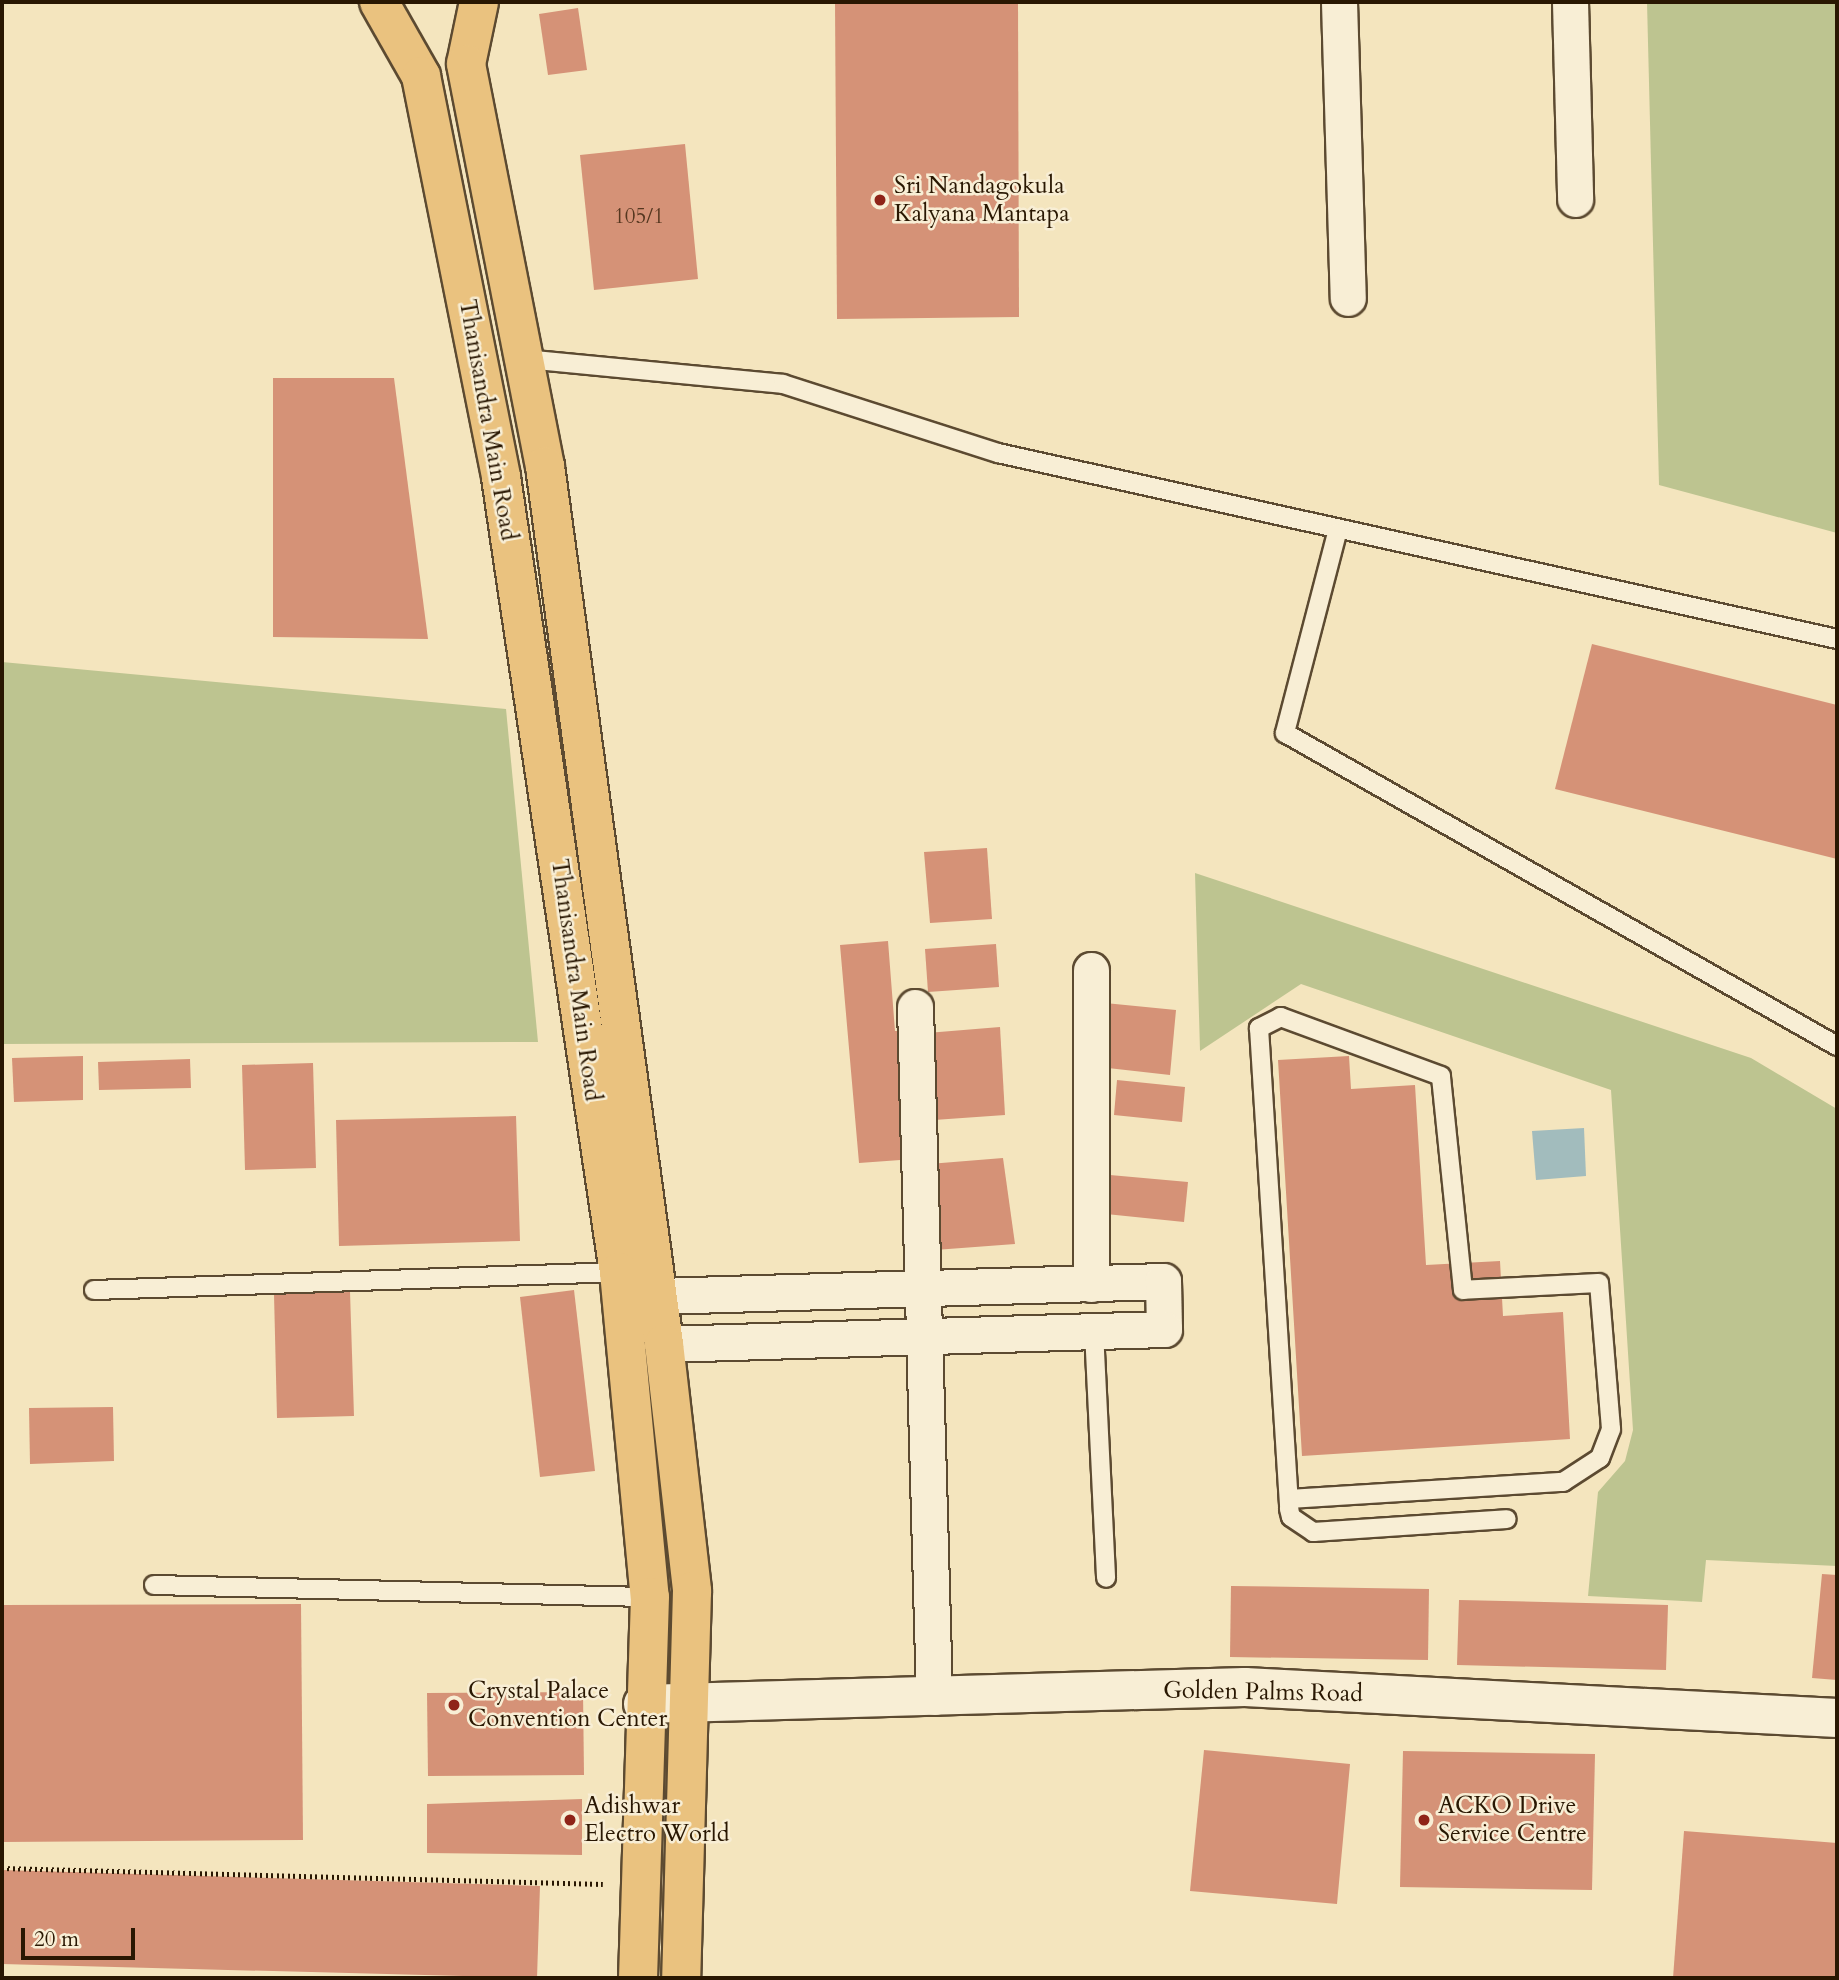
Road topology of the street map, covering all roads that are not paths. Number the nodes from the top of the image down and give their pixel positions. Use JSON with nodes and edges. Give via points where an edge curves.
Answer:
{"nodes":[{"id":1,"x":379,"y":2,"type":"edge"},
{"id":2,"x":408,"y":2,"type":"edge"},
{"id":3,"x":458,"y":2,"type":"edge"},
{"id":4,"x":479,"y":2,"type":"edge"},
{"id":5,"x":1339,"y":2,"type":"edge"},
{"id":6,"x":1570,"y":2,"type":"edge"},
{"id":7,"x":466,"y":64,"type":"junction"},
{"id":8,"x":421,"y":76,"type":"junction"},
{"id":9,"x":1575,"y":199,"type":"dead end"},
{"id":10,"x":1348,"y":298,"type":"dead end"},
{"id":11,"x":525,"y":359,"type":"junction"},
{"id":12,"x":1337,"y":533,"type":"junction"},
{"id":13,"x":1837,"y":639,"type":"edge"},
{"id":14,"x":1091,"y":970,"type":"dead end"},
{"id":15,"x":915,"y":1007,"type":"dead end"},
{"id":16,"x":1837,"y":1046,"type":"edge"},
{"id":17,"x":619,"y":1272,"type":"junction"},
{"id":18,"x":1091,"y":1284,"type":"junction"},
{"id":19,"x":924,"y":1288,"type":"junction"},
{"id":20,"x":94,"y":1290,"type":"dead end"},
{"id":21,"x":658,"y":1296,"type":"junction"},
{"id":22,"x":1094,"y":1331,"type":"junction"},
{"id":23,"x":925,"y":1336,"type":"junction"},
{"id":24,"x":664,"y":1344,"type":"junction"},
{"id":25,"x":1289,"y":1499,"type":"junction"},
{"id":26,"x":1507,"y":1519,"type":"dead end"},
{"id":27,"x":1106,"y":1578,"type":"dead end"},
{"id":28,"x":154,"y":1585,"type":"dead end"},
{"id":29,"x":650,"y":1597,"type":"junction"},
{"id":30,"x":934,"y":1697,"type":"junction"},
{"id":31,"x":689,"y":1703,"type":"junction"},
{"id":32,"x":643,"y":1704,"type":"junction"},
{"id":33,"x":1837,"y":1718,"type":"edge"},
{"id":34,"x":638,"y":1978,"type":"edge"},
{"id":35,"x":681,"y":1978,"type":"edge"}],
"edges":[{"from":1,"to":8,"type":"main road","name":"Thanisandra Main Road"},
{"from":2,"to":8,"type":"main road"},
{"from":3,"to":7,"type":"main road"},
{"from":4,"to":7,"type":"main road","name":"Thanisandra Main Road"},
{"from":5,"to":10,"type":"street"},
{"from":6,"to":9,"type":"street"},
{"from":7,"to":11,"type":"main road","name":"Thanisandra Main Road"},
{"from":8,"to":17,"type":"main road","name":"Thanisandra Main Road","via":[[501,477]]},
{"from":11,"to":12,"type":"lane","via":[[783,384],[998,453]]},
{"from":11,"to":21,"type":"main road","name":"Thanisandra Main Road","via":[[545,466]]},
{"from":12,"to":13,"type":"lane"},
{"from":12,"to":16,"type":"lane","via":[[1285,733]]},
{"from":14,"to":18,"type":"street"},
{"from":15,"to":19,"type":"street"},
{"from":17,"to":20,"type":"lane"},
{"from":17,"to":29,"type":"main road","name":"Thanisandra Main Road"},
{"from":18,"to":19,"type":"street"},
{"from":18,"to":22,"type":"street","via":[[1163,1281],[1164,1329]]},
{"from":19,"to":21,"type":"street"},
{"from":19,"to":23,"type":"street"},
{"from":21,"to":24,"type":"main road","name":"Thanisandra Main Road"},
{"from":22,"to":23,"type":"street"},
{"from":22,"to":27,"type":"lane"},
{"from":23,"to":24,"type":"street"},
{"from":23,"to":30,"type":"street"},
{"from":24,"to":31,"type":"main road","name":"Thanisandra Main Road","via":[[692,1591]]},
{"from":25,"to":25,"type":"lane","via":[[1259,1028],[1281,1017],[1441,1076],[1463,1290],[1599,1283],[1611,1429],[1600,1458],[1563,1482]]},
{"from":25,"to":26,"type":"lane","via":[[1297,1525],[1314,1532]]},
{"from":28,"to":29,"type":"lane"},
{"from":29,"to":32,"type":"main road","name":"Thanisandra Main Road"},
{"from":30,"to":31,"type":"street","name":"Golden Palms Road"},
{"from":30,"to":33,"type":"street","name":"Golden Palms Road","via":[[1245,1687]]},
{"from":31,"to":32,"type":"street","name":"Golden Palms Road"},
{"from":31,"to":35,"type":"main road","name":"Thanisandra Main Road"},
{"from":32,"to":34,"type":"main road","name":"Thanisandra Main Road"}]}
